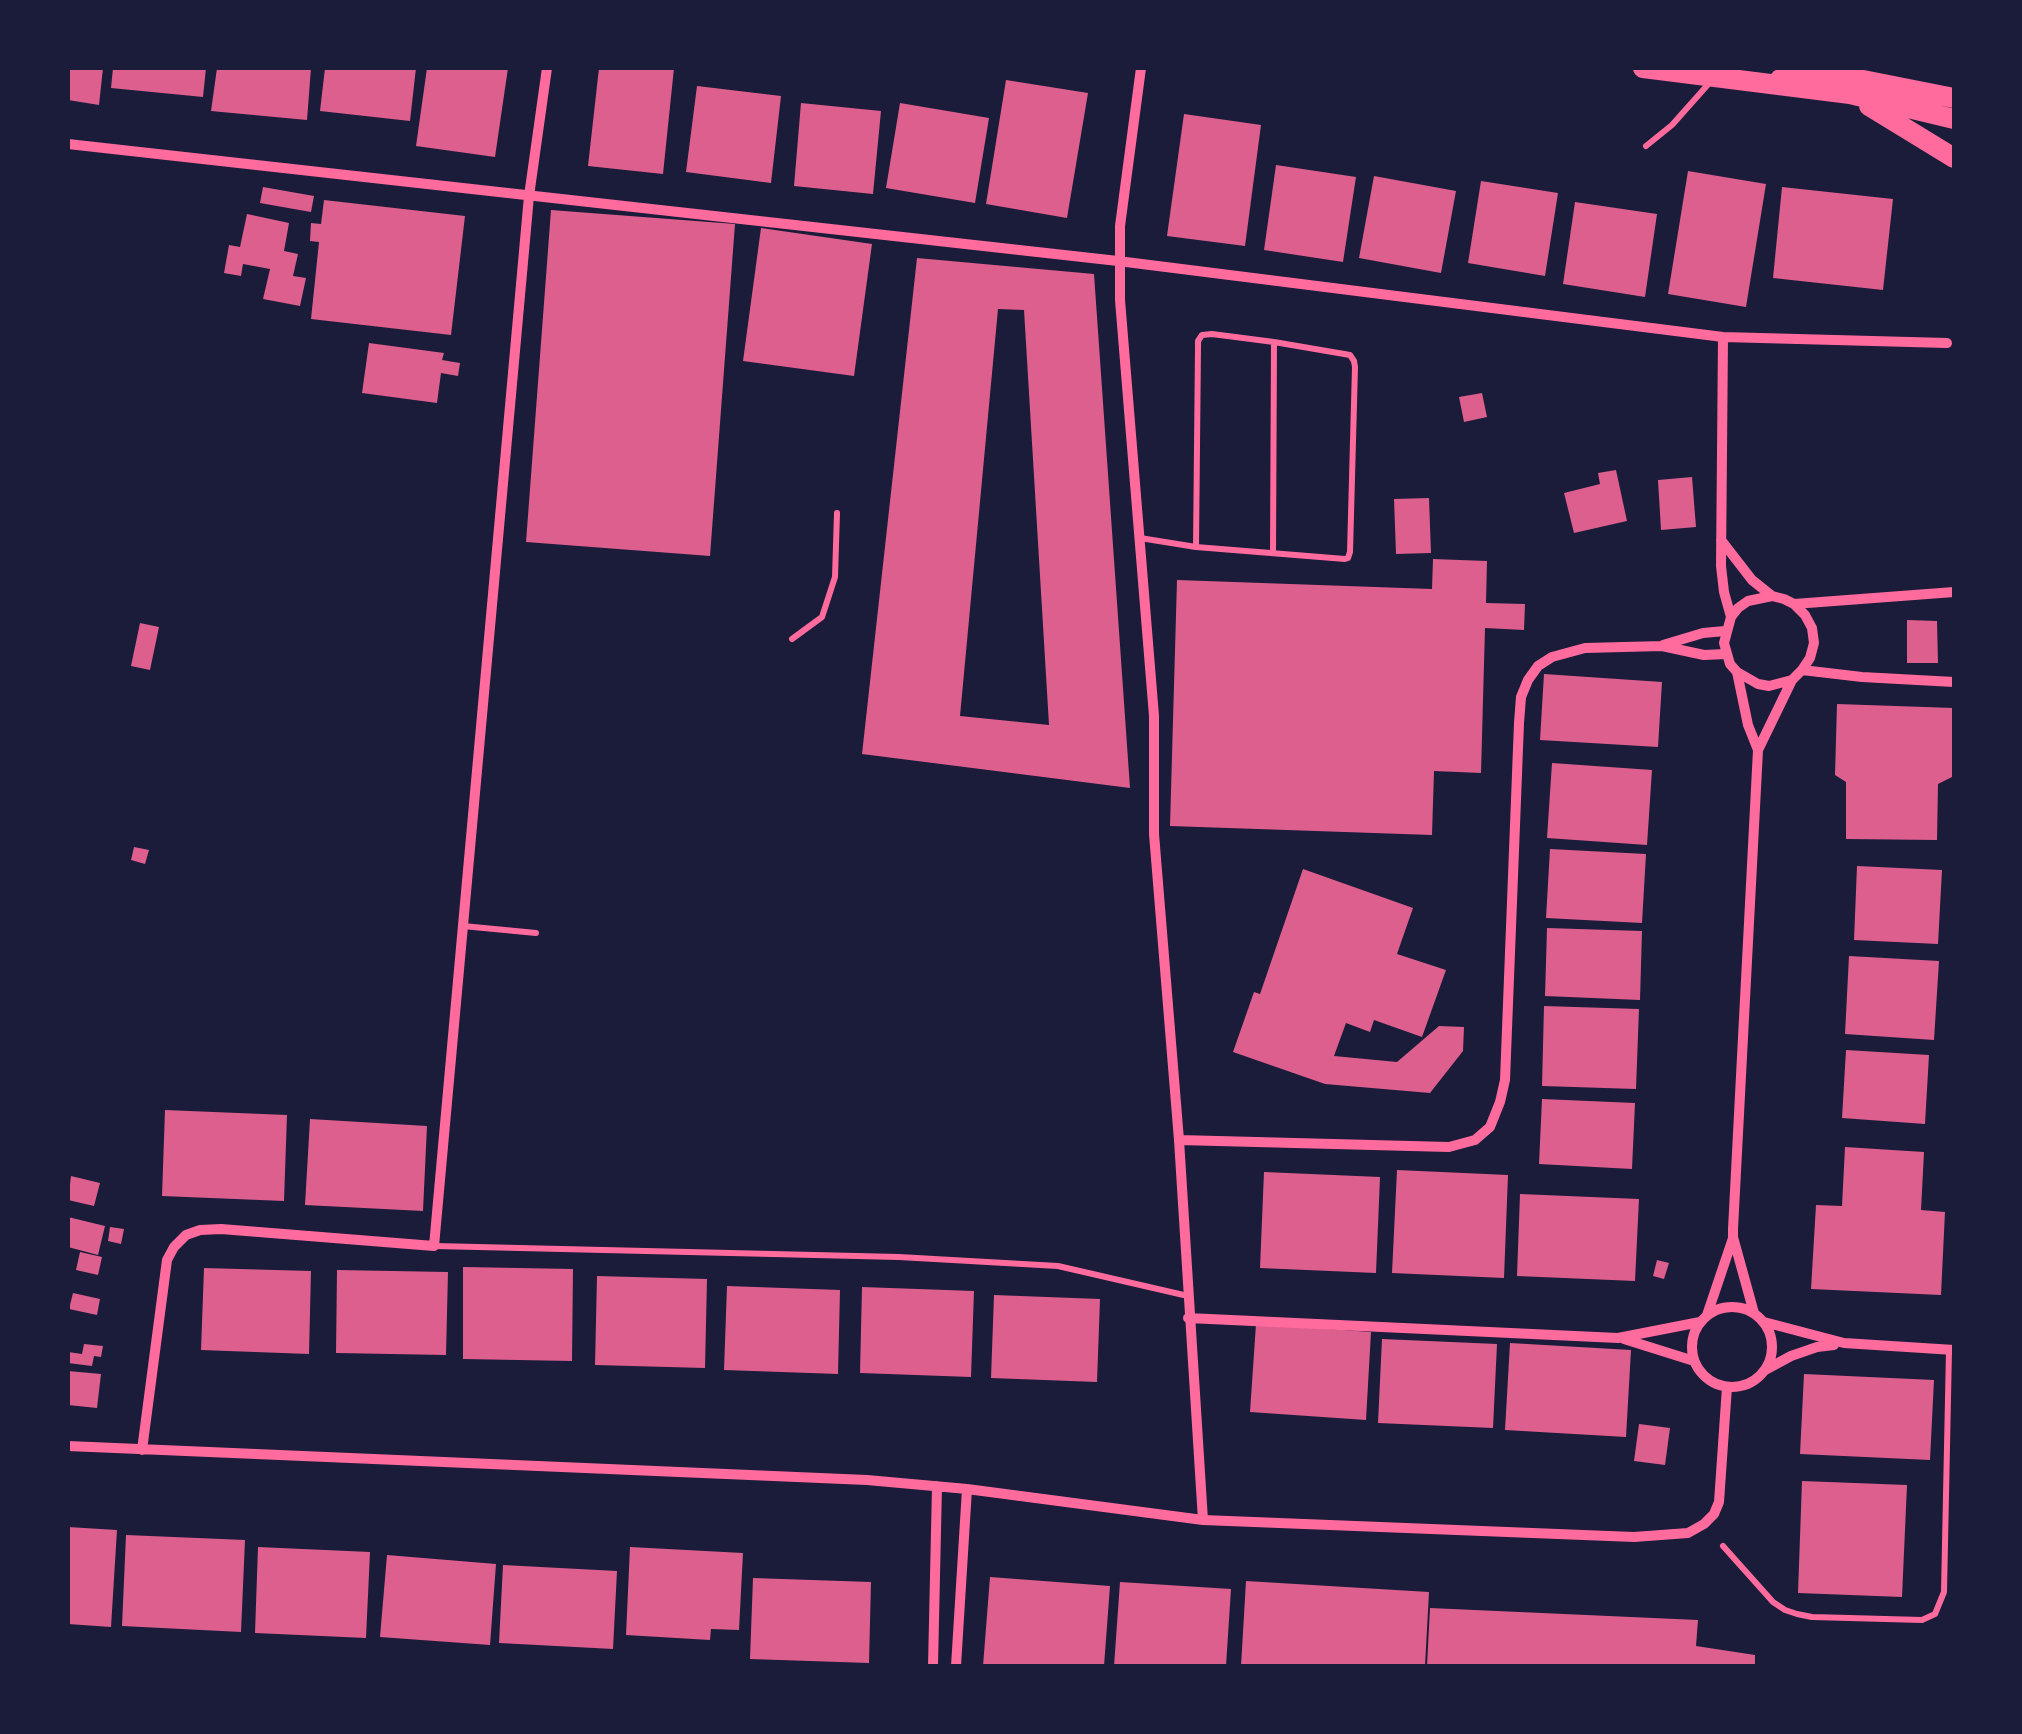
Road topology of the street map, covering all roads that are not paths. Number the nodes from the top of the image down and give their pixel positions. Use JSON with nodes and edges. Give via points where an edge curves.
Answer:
{"nodes":[{"id":1,"x":547,"y":68,"type":"edge"},
{"id":2,"x":1141,"y":68,"type":"edge"},
{"id":3,"x":1643,"y":68,"type":"edge"},
{"id":4,"x":1716,"y":76,"type":"junction"},
{"id":5,"x":1768,"y":83,"type":"junction"},
{"id":6,"x":1850,"y":94,"type":"junction"},
{"id":7,"x":1954,"y":98,"type":"edge"},
{"id":8,"x":1954,"y":119,"type":"edge"},
{"id":9,"x":68,"y":144,"type":"edge"},
{"id":10,"x":1646,"y":146,"type":"dead end"},
{"id":11,"x":1954,"y":158,"type":"edge"},
{"id":12,"x":530,"y":196,"type":"junction"},
{"id":13,"x":1118,"y":261,"type":"junction"},
{"id":14,"x":1723,"y":337,"type":"junction"},
{"id":15,"x":1274,"y":342,"type":"junction"},
{"id":16,"x":1947,"y":344,"type":"dead end"},
{"id":17,"x":837,"y":513,"type":"dead end"},
{"id":18,"x":1140,"y":538,"type":"junction"},
{"id":19,"x":1721,"y":540,"type":"junction"},
{"id":20,"x":1196,"y":547,"type":"junction"},
{"id":21,"x":1273,"y":554,"type":"junction"},
{"id":22,"x":1954,"y":592,"type":"edge"},
{"id":23,"x":1772,"y":596,"type":"junction"},
{"id":24,"x":1794,"y":604,"type":"junction"},
{"id":25,"x":1731,"y":617,"type":"junction"},
{"id":26,"x":1725,"y":631,"type":"junction"},
{"id":27,"x":792,"y":639,"type":"dead end"},
{"id":28,"x":1662,"y":646,"type":"junction"},
{"id":29,"x":1726,"y":654,"type":"junction"},
{"id":30,"x":1802,"y":670,"type":"junction"},
{"id":31,"x":1738,"y":672,"type":"junction"},
{"id":32,"x":1792,"y":680,"type":"junction"},
{"id":33,"x":1954,"y":682,"type":"edge"},
{"id":34,"x":1758,"y":750,"type":"junction"},
{"id":35,"x":463,"y":926,"type":"junction"},
{"id":36,"x":536,"y":933,"type":"dead end"},
{"id":37,"x":1179,"y":1140,"type":"junction"},
{"id":38,"x":1734,"y":1237,"type":"junction"},
{"id":39,"x":434,"y":1246,"type":"junction"},
{"id":40,"x":1188,"y":1296,"type":"junction"},
{"id":41,"x":1754,"y":1313,"type":"junction"},
{"id":42,"x":1188,"y":1318,"type":"junction"},
{"id":43,"x":1704,"y":1319,"type":"junction"},
{"id":44,"x":1764,"y":1322,"type":"junction"},
{"id":45,"x":1618,"y":1338,"type":"junction"},
{"id":46,"x":1844,"y":1344,"type":"junction"},
{"id":47,"x":1951,"y":1350,"type":"edge"},
{"id":48,"x":1694,"y":1362,"type":"junction"},
{"id":49,"x":1766,"y":1370,"type":"junction"},
{"id":50,"x":1727,"y":1387,"type":"junction"},
{"id":51,"x":68,"y":1446,"type":"edge"},
{"id":52,"x":142,"y":1450,"type":"junction"},
{"id":53,"x":937,"y":1486,"type":"junction"},
{"id":54,"x":967,"y":1489,"type":"junction"},
{"id":55,"x":1202,"y":1520,"type":"junction"},
{"id":56,"x":1723,"y":1546,"type":"dead end"},
{"id":57,"x":933,"y":1666,"type":"edge"},
{"id":58,"x":956,"y":1666,"type":"edge"}],
"edges":[{"from":1,"to":12,"type":"street"},
{"from":2,"to":13,"type":"street"},
{"from":3,"to":4,"type":"main road"},
{"from":4,"to":5,"type":"main road"},
{"from":4,"to":10,"type":"lane"},
{"from":5,"to":6,"type":"main road"},
{"from":5,"to":7,"type":"main road","via":[[1796,74],[1838,75]]},
{"from":6,"to":8,"type":"main road"},
{"from":6,"to":11,"type":"main road"},
{"from":9,"to":12,"type":"street"},
{"from":12,"to":13,"type":"street"},
{"from":12,"to":35,"type":"street"},
{"from":13,"to":14,"type":"street"},
{"from":13,"to":18,"type":"street"},
{"from":14,"to":16,"type":"street"},
{"from":14,"to":19,"type":"street"},
{"from":15,"to":20,"type":"lane","via":[[1212,334],[1198,340]]},
{"from":15,"to":21,"type":"lane"},
{"from":15,"to":21,"type":"lane","via":[[1344,353],[1354,367],[1348,558]]},
{"from":17,"to":27,"type":"lane","via":[[835,578],[822,617]]},
{"from":18,"to":20,"type":"lane"},
{"from":18,"to":37,"type":"street","via":[[1155,729],[1154,834]]},
{"from":19,"to":23,"type":"street"},
{"from":19,"to":25,"type":"street"},
{"from":20,"to":21,"type":"lane"},
{"from":22,"to":24,"type":"street"},
{"from":23,"to":24,"type":"street"},
{"from":23,"to":25,"type":"street","via":[[1748,601]]},
{"from":24,"to":30,"type":"street","via":[[1806,615],[1814,643]]},
{"from":25,"to":26,"type":"street"},
{"from":26,"to":28,"type":"street"},
{"from":26,"to":29,"type":"street"},
{"from":28,"to":29,"type":"street"},
{"from":28,"to":37,"type":"street","via":[[1585,648],[1552,657],[1538,666],[1521,697],[1505,1080],[1490,1127],[1475,1140],[1448,1147]]},
{"from":29,"to":31,"type":"street"},
{"from":30,"to":32,"type":"street"},
{"from":30,"to":33,"type":"street"},
{"from":31,"to":32,"type":"street","via":[[1769,686]]},
{"from":31,"to":34,"type":"street"},
{"from":32,"to":34,"type":"street"},
{"from":34,"to":38,"type":"street"},
{"from":35,"to":36,"type":"lane"},
{"from":35,"to":39,"type":"street"},
{"from":37,"to":40,"type":"street"},
{"from":38,"to":41,"type":"street"},
{"from":38,"to":43,"type":"street"},
{"from":39,"to":40,"type":"lane","via":[[1058,1266]]},
{"from":39,"to":52,"type":"street","via":[[220,1229],[186,1234],[167,1260]]},
{"from":40,"to":42,"type":"street"},
{"from":41,"to":43,"type":"street","via":[[1730,1307]]},
{"from":41,"to":44,"type":"street"},
{"from":42,"to":45,"type":"street"},
{"from":42,"to":55,"type":"street"},
{"from":43,"to":45,"type":"street"},
{"from":43,"to":48,"type":"street","via":[[1694,1334]]},
{"from":44,"to":46,"type":"street"},
{"from":44,"to":49,"type":"street","via":[[1772,1346]]},
{"from":45,"to":48,"type":"street"},
{"from":46,"to":47,"type":"street"},
{"from":46,"to":49,"type":"street","via":[[1817,1347]]},
{"from":47,"to":56,"type":"lane","via":[[1944,1592],[1935,1614],[1922,1620],[1796,1614],[1772,1602]]},
{"from":48,"to":50,"type":"street","via":[[1707,1379]]},
{"from":49,"to":50,"type":"street","via":[[1749,1384]]},
{"from":50,"to":55,"type":"street","via":[[1719,1502],[1688,1533],[1634,1537]]},
{"from":51,"to":52,"type":"street"},
{"from":52,"to":53,"type":"street"},
{"from":53,"to":54,"type":"street"},
{"from":53,"to":57,"type":"street"},
{"from":54,"to":55,"type":"street"},
{"from":54,"to":58,"type":"street"}]}
